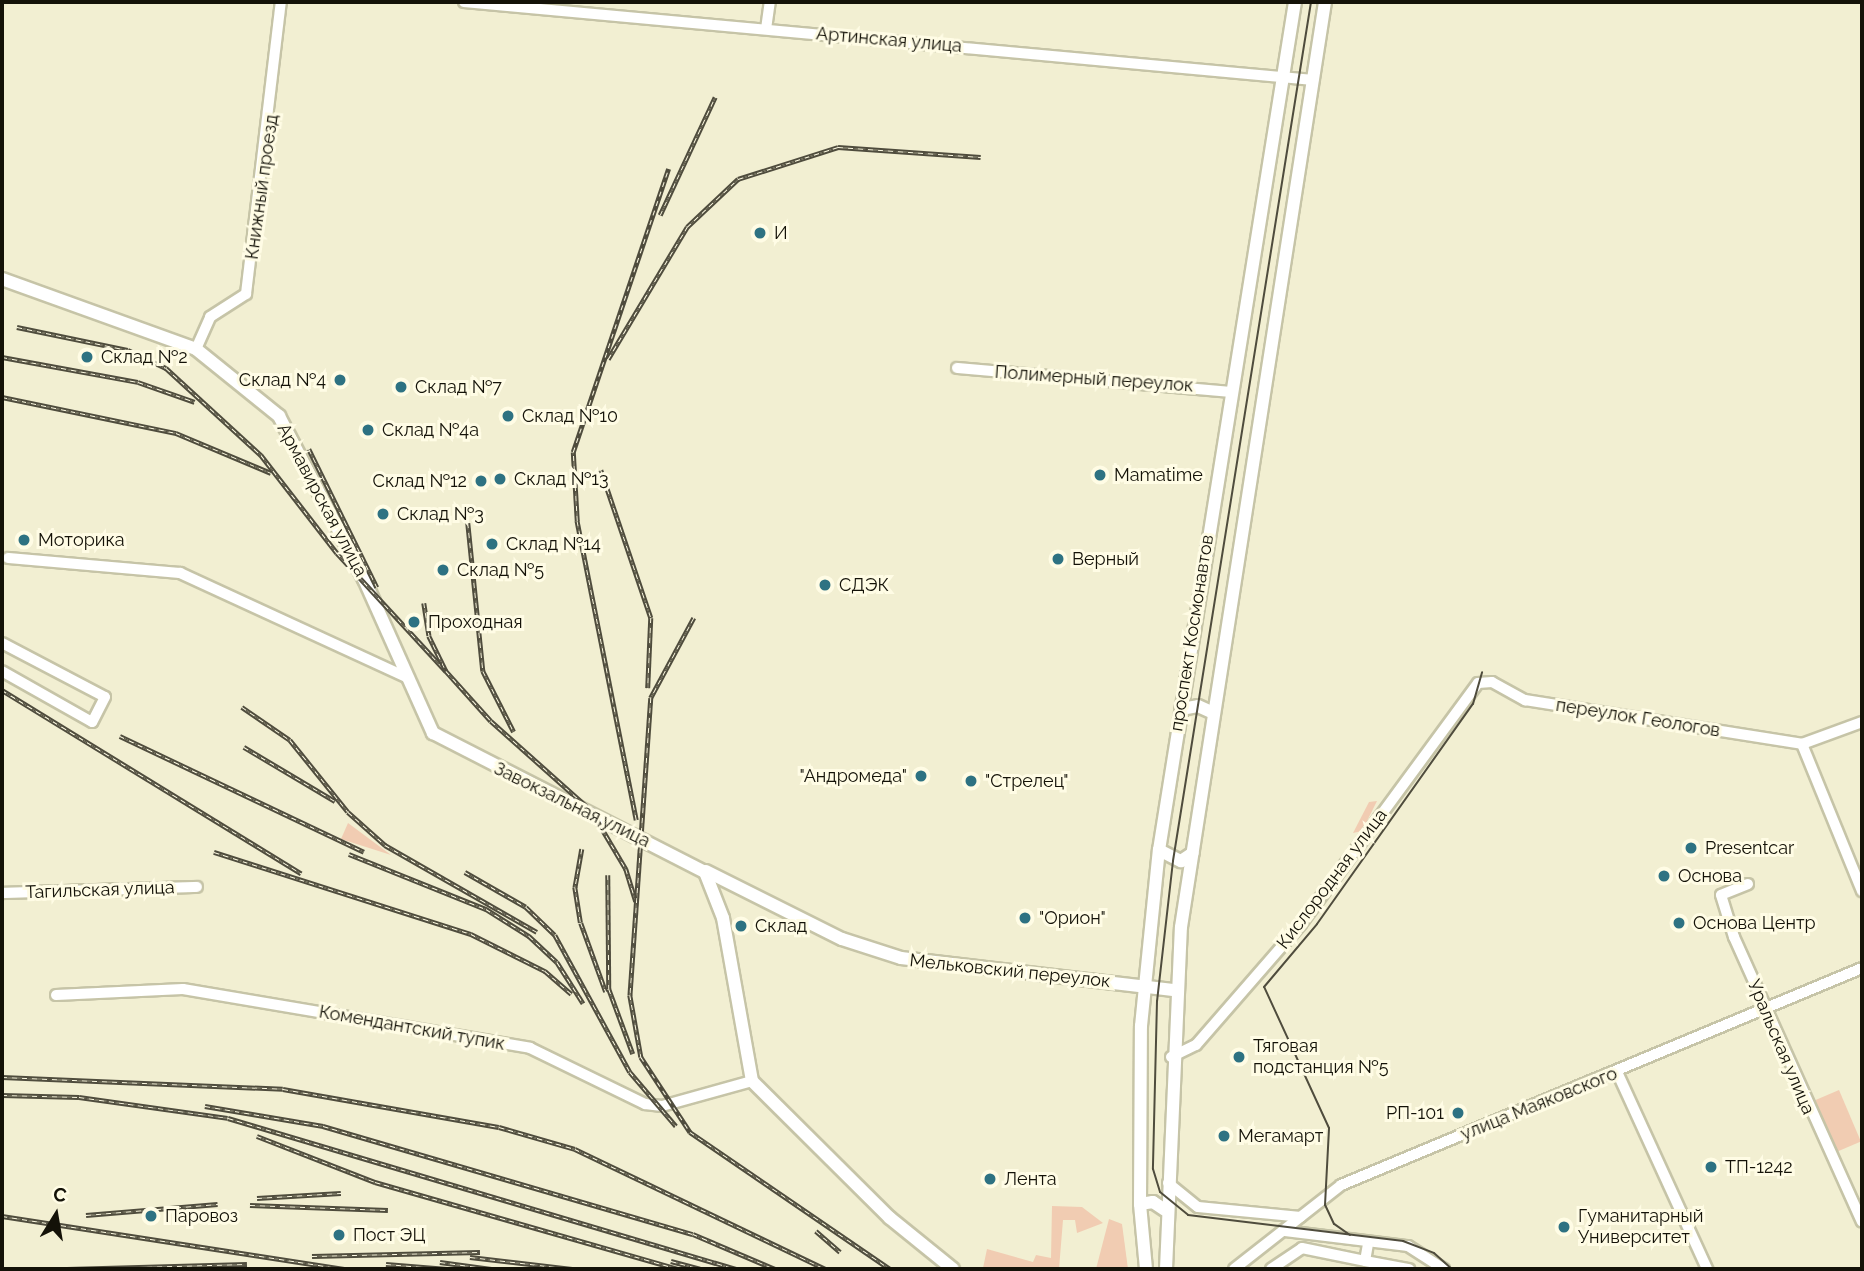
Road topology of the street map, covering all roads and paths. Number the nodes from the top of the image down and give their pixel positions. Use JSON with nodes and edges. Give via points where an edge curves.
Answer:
{"nodes":[{"id":1,"x":281,"y":2,"type":"edge"},
{"id":2,"x":464,"y":2,"type":"edge"},
{"id":3,"x":770,"y":2,"type":"edge"},
{"id":4,"x":1295,"y":2,"type":"edge"},
{"id":5,"x":1325,"y":2,"type":"edge"},
{"id":6,"x":766,"y":29,"type":"junction"},
{"id":7,"x":1284,"y":74,"type":"junction"},
{"id":8,"x":1313,"y":80,"type":"junction"},
{"id":9,"x":2,"y":279,"type":"edge"},
{"id":10,"x":196,"y":349,"type":"junction"},
{"id":11,"x":957,"y":368,"type":"dead end"},
{"id":12,"x":1232,"y":392,"type":"junction"},
{"id":13,"x":8,"y":558,"type":"dead end"},
{"id":14,"x":2,"y":643,"type":"edge"},
{"id":15,"x":2,"y":671,"type":"edge"},
{"id":16,"x":408,"y":678,"type":"junction"},
{"id":17,"x":1478,"y":683,"type":"joint"},
{"id":18,"x":1181,"y":709,"type":"junction"},
{"id":19,"x":1214,"y":713,"type":"junction"},
{"id":20,"x":1862,"y":722,"type":"edge"},
{"id":21,"x":1802,"y":744,"type":"junction"},
{"id":22,"x":1159,"y":850,"type":"junction"},
{"id":23,"x":1193,"y":853,"type":"junction"},
{"id":24,"x":698,"y":866,"type":"junction"},
{"id":25,"x":1748,"y":884,"type":"dead end"},
{"id":26,"x":197,"y":887,"type":"dead end"},
{"id":27,"x":1862,"y":891,"type":"edge"},
{"id":28,"x":2,"y":893,"type":"edge"},
{"id":29,"x":755,"y":894,"type":"junction"},
{"id":30,"x":723,"y":918,"type":"junction"},
{"id":31,"x":1862,"y":968,"type":"edge"},
{"id":32,"x":1144,"y":986,"type":"junction"},
{"id":33,"x":1175,"y":990,"type":"junction"},
{"id":34,"x":56,"y":995,"type":"dead end"},
{"id":35,"x":1763,"y":1010,"type":"junction"},
{"id":36,"x":1171,"y":1057,"type":"junction"},
{"id":37,"x":1617,"y":1072,"type":"junction"},
{"id":38,"x":752,"y":1081,"type":"junction"},
{"id":39,"x":1167,"y":1178,"type":"junction"},
{"id":40,"x":1140,"y":1204,"type":"junction"},
{"id":41,"x":1165,"y":1210,"type":"junction"},
{"id":42,"x":1301,"y":1217,"type":"junction"},
{"id":43,"x":1862,"y":1222,"type":"edge"},
{"id":44,"x":1285,"y":1231,"type":"junction"},
{"id":45,"x":1367,"y":1244,"type":"junction"},
{"id":46,"x":1289,"y":1256,"type":"junction"},
{"id":47,"x":1365,"y":1261,"type":"junction"},
{"id":48,"x":953,"y":1269,"type":"edge"},
{"id":49,"x":1146,"y":1269,"type":"edge"},
{"id":50,"x":1166,"y":1269,"type":"edge"},
{"id":51,"x":1234,"y":1269,"type":"edge"},
{"id":52,"x":1271,"y":1269,"type":"edge"},
{"id":53,"x":1285,"y":1269,"type":"edge"},
{"id":54,"x":1409,"y":1269,"type":"edge"},
{"id":55,"x":1444,"y":1269,"type":"edge"},
{"id":56,"x":1707,"y":1269,"type":"edge"}],
"edges":[{"from":1,"to":10,"type":"street","name":"Книжный проезд","via":[[246,294],[209,317]]},
{"from":2,"to":6,"type":"street","name":"Артинская улица"},
{"from":3,"to":6,"type":"street"},
{"from":4,"to":7,"type":"main road","name":"проспект Космонавтов"},
{"from":5,"to":8,"type":"main road","name":"проспект Космонавтов"},
{"from":6,"to":7,"type":"street","name":"Артинская улица"},
{"from":7,"to":8,"type":"street","name":"Артинская улица"},
{"from":7,"to":12,"type":"main road","name":"проспект Космонавтов"},
{"from":8,"to":19,"type":"main road","name":"проспект Космонавтов"},
{"from":9,"to":10,"type":"main road","name":"Армавирская улица"},
{"from":10,"to":16,"type":"main road","name":"Армавирская улица","via":[[279,416]]},
{"from":11,"to":12,"type":"street","name":"Полимерный переулок"},
{"from":12,"to":18,"type":"main road","name":"проспект Космонавтов"},
{"from":13,"to":16,"type":"street","via":[[180,573]]},
{"from":14,"to":15,"type":"street","via":[[105,696],[92,722]]},
{"from":16,"to":24,"type":"main road","name":"Завокзальная улица","via":[[425,724],[444,742]]},
{"from":17,"to":21,"type":"street","name":"переулок Геологов","via":[[1492,682],[1525,700]]},
{"from":17,"to":36,"type":"street","name":"Кислородная улица","via":[[1301,924],[1196,1045],[1182,1058]]},
{"from":18,"to":19,"type":"main road","via":[[1198,705]]},
{"from":18,"to":22,"type":"main road","name":"проспект Космонавтов"},
{"from":19,"to":23,"type":"main road","name":"проспект Космонавтов"},
{"from":20,"to":21,"type":"street"},
{"from":21,"to":27,"type":"street"},
{"from":22,"to":23,"type":"main road","via":[[1181,862]]},
{"from":22,"to":32,"type":"main road","name":"проспект Космонавтов"},
{"from":23,"to":33,"type":"main road","name":"проспект Космонавтов"},
{"from":24,"to":29,"type":"main road","name":"Мельковский переулок"},
{"from":24,"to":30,"type":"main road","via":[[711,880]]},
{"from":25,"to":35,"type":"street","name":"Уральская улица","via":[[1721,895]]},
{"from":26,"to":28,"type":"street","name":"Тагильская улица"},
{"from":29,"to":30,"type":"main road","via":[[727,896]]},
{"from":29,"to":32,"type":"main road","name":"Мельковский переулок","via":[[842,939],[901,958]]},
{"from":30,"to":38,"type":"main road"},
{"from":31,"to":35,"type":"street","name":"улица Маяковского"},
{"from":32,"to":33,"type":"main road","name":"Мельковский переулок"},
{"from":32,"to":40,"type":"main road","name":"проспект Космонавтов"},
{"from":33,"to":36,"type":"main road","name":"проспект Космонавтов"},
{"from":34,"to":38,"type":"street","name":"Комендантский тупик","via":[[183,989],[530,1048],[645,1104],[662,1106]]},
{"from":35,"to":37,"type":"street","name":"улица Маяковского"},
{"from":35,"to":43,"type":"street","name":"Уральская улица"},
{"from":36,"to":39,"type":"main road","name":"проспект Космонавтов"},
{"from":37,"to":42,"type":"street","name":"улица Маяковского","via":[[1341,1185]]},
{"from":37,"to":56,"type":"street"},
{"from":38,"to":48,"type":"main road","via":[[890,1218]]},
{"from":39,"to":41,"type":"main road","name":"проспект Космонавтов"},
{"from":39,"to":42,"type":"street","via":[[1176,1193],[1198,1207]]},
{"from":40,"to":41,"type":"main road","via":[[1153,1202]]},
{"from":40,"to":49,"type":"main road","name":"проспект Космонавтов"},
{"from":41,"to":50,"type":"main road","name":"проспект Космонавтов"},
{"from":42,"to":44,"type":"street","name":"улица Маяковского"},
{"from":44,"to":45,"type":"street"},
{"from":44,"to":51,"type":"street","name":"улица Маяковского"},
{"from":45,"to":47,"type":"street"},
{"from":45,"to":55,"type":"street","via":[[1413,1248]]},
{"from":46,"to":47,"type":"street","via":[[1310,1248]]},
{"from":46,"to":52,"type":"street"},
{"from":46,"to":53,"type":"street"},
{"from":47,"to":54,"type":"street"}]}
